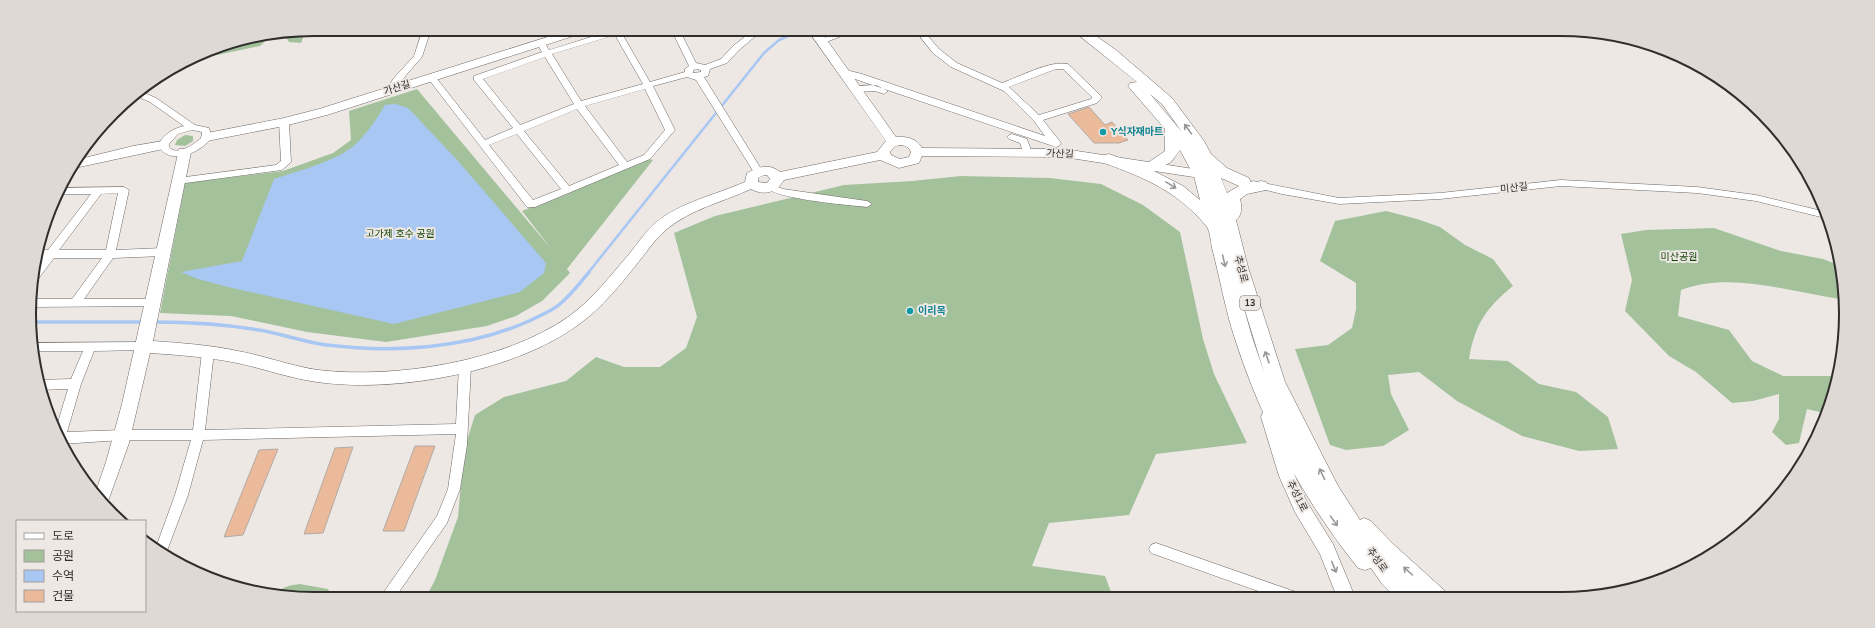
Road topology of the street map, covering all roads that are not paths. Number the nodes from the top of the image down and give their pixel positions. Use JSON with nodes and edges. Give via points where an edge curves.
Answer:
{"nodes":[{"id":1,"x":424,"y":36,"type":"edge"},
{"id":2,"x":560,"y":36,"type":"edge"},
{"id":3,"x":604,"y":36,"type":"edge"},
{"id":4,"x":619,"y":36,"type":"edge"},
{"id":5,"x":679,"y":36,"type":"edge"},
{"id":6,"x":751,"y":36,"type":"edge"},
{"id":7,"x":818,"y":36,"type":"edge"},
{"id":8,"x":835,"y":36,"type":"edge"},
{"id":9,"x":923,"y":36,"type":"edge"},
{"id":10,"x":1075,"y":36,"type":"edge"},
{"id":11,"x":1088,"y":36,"type":"edge"},
{"id":12,"x":821,"y":41,"type":"junction"},
{"id":13,"x":539,"y":42,"type":"junction"},
{"id":14,"x":547,"y":53,"type":"junction"},
{"id":15,"x":706,"y":68,"type":"junction"},
{"id":16,"x":691,"y":70,"type":"junction"},
{"id":17,"x":846,"y":73,"type":"junction"},
{"id":18,"x":699,"y":76,"type":"junction"},
{"id":19,"x":431,"y":77,"type":"junction"},
{"id":20,"x":648,"y":85,"type":"junction"},
{"id":21,"x":1003,"y":86,"type":"junction"},
{"id":22,"x":857,"y":89,"type":"junction"},
{"id":23,"x":391,"y":91,"type":"junction"},
{"id":24,"x":142,"y":95,"type":"edge"},
{"id":25,"x":579,"y":105,"type":"junction"},
{"id":26,"x":1037,"y":119,"type":"junction"},
{"id":27,"x":284,"y":122,"type":"junction"},
{"id":28,"x":192,"y":127,"type":"junction"},
{"id":29,"x":519,"y":130,"type":"junction"},
{"id":30,"x":1172,"y":130,"type":"junction"},
{"id":31,"x":207,"y":137,"type":"junction"},
{"id":32,"x":893,"y":142,"type":"junction"},
{"id":33,"x":483,"y":144,"type":"junction"},
{"id":34,"x":163,"y":145,"type":"junction"},
{"id":35,"x":1060,"y":148,"type":"junction"},
{"id":36,"x":184,"y":152,"type":"junction"},
{"id":37,"x":918,"y":152,"type":"junction"},
{"id":38,"x":1027,"y":153,"type":"junction"},
{"id":39,"x":883,"y":155,"type":"junction"},
{"id":40,"x":1204,"y":155,"type":"junction"},
{"id":41,"x":1109,"y":159,"type":"junction"},
{"id":42,"x":81,"y":163,"type":"edge"},
{"id":43,"x":625,"y":166,"type":"junction"},
{"id":44,"x":1154,"y":166,"type":"junction"},
{"id":45,"x":1206,"y":174,"type":"junction"},
{"id":46,"x":755,"y":178,"type":"junction"},
{"id":47,"x":178,"y":181,"type":"junction"},
{"id":48,"x":774,"y":182,"type":"junction"},
{"id":49,"x":1244,"y":182,"type":"junction"},
{"id":50,"x":1261,"y":186,"type":"junction"},
{"id":51,"x":99,"y":190,"type":"junction"},
{"id":52,"x":567,"y":190,"type":"junction"},
{"id":53,"x":65,"y":191,"type":"edge"},
{"id":54,"x":867,"y":204,"type":"dead end"},
{"id":55,"x":1820,"y":214,"type":"edge"},
{"id":56,"x":1224,"y":231,"type":"junction"},
{"id":57,"x":163,"y":252,"type":"junction"},
{"id":58,"x":42,"y":254,"type":"edge"},
{"id":59,"x":51,"y":254,"type":"junction"},
{"id":60,"x":110,"y":254,"type":"junction"},
{"id":61,"x":40,"y":269,"type":"edge"},
{"id":62,"x":76,"y":302,"type":"junction"},
{"id":63,"x":37,"y":303,"type":"edge"},
{"id":64,"x":152,"y":305,"type":"junction"},
{"id":65,"x":145,"y":341,"type":"junction"},
{"id":66,"x":90,"y":346,"type":"junction"},
{"id":67,"x":38,"y":347,"type":"edge"},
{"id":68,"x":208,"y":352,"type":"junction"},
{"id":69,"x":466,"y":366,"type":"junction"},
{"id":70,"x":45,"y":384,"type":"edge"},
{"id":71,"x":75,"y":384,"type":"junction"},
{"id":72,"x":1261,"y":389,"type":"junction"},
{"id":73,"x":462,"y":429,"type":"junction"},
{"id":74,"x":62,"y":430,"type":"edge"},
{"id":75,"x":122,"y":435,"type":"junction"},
{"id":76,"x":198,"y":435,"type":"junction"},
{"id":77,"x":66,"y":439,"type":"edge"},
{"id":78,"x":1331,"y":492,"type":"junction"},
{"id":79,"x":103,"y":494,"type":"edge"},
{"id":80,"x":163,"y":547,"type":"edge"},
{"id":81,"x":1156,"y":549,"type":"dead end"},
{"id":82,"x":391,"y":592,"type":"edge"},
{"id":83,"x":1279,"y":592,"type":"edge"},
{"id":84,"x":1344,"y":592,"type":"edge"},
{"id":85,"x":1392,"y":592,"type":"edge"},
{"id":86,"x":1404,"y":592,"type":"edge"},
{"id":87,"x":1431,"y":592,"type":"edge"}],
"edges":[{"from":1,"to":23,"type":"street","via":[[418,57],[396,81]]},
{"from":2,"to":13,"type":"street","name":"가산길"},
{"from":3,"to":14,"type":"street"},
{"from":4,"to":20,"type":"street"},
{"from":5,"to":16,"type":"street"},
{"from":6,"to":15,"type":"street","via":[[724,61]]},
{"from":7,"to":12,"type":"street"},
{"from":8,"to":12,"type":"street"},
{"from":9,"to":21,"type":"street","via":[[936,52],[954,65]]},
{"from":10,"to":30,"type":"main road","name":"추성로","number":"13","via":[[1126,76],[1157,108]]},
{"from":40,"to":11,"type":"main road","name":"추성로","number":"13","one_way":true,"via":[[1199,144],[1167,101]]},
{"from":12,"to":17,"type":"street"},
{"from":13,"to":14,"type":"street"},
{"from":13,"to":19,"type":"street","name":"가산길"},
{"from":14,"to":25,"type":"street"},
{"from":14,"to":29,"type":"street","via":[[477,78]]},
{"from":15,"to":16,"type":"street","via":[[702,66]]},
{"from":15,"to":18,"type":"street","via":[[704,74]]},
{"from":16,"to":18,"type":"street","via":[[693,77]]},
{"from":16,"to":20,"type":"street"},
{"from":17,"to":22,"type":"street"},
{"from":17,"to":35,"type":"street"},
{"from":18,"to":46,"type":"street","via":[[726,116]]},
{"from":19,"to":23,"type":"street","name":"가산길"},
{"from":19,"to":33,"type":"street"},
{"from":20,"to":25,"type":"street"},
{"from":20,"to":43,"type":"street","via":[[670,130],[648,157]]},
{"from":21,"to":26,"type":"street"},
{"from":21,"to":26,"type":"street","via":[[1055,66],[1065,66],[1097,97],[1094,101]]},
{"from":22,"to":32,"type":"street"},
{"from":22,"to":38,"type":"street","via":[[876,88],[1024,141]]},
{"from":23,"to":27,"type":"street","name":"가산길"},
{"from":24,"to":28,"type":"street"},
{"from":25,"to":29,"type":"street"},
{"from":25,"to":43,"type":"street"},
{"from":26,"to":35,"type":"street"},
{"from":27,"to":31,"type":"street","name":"가산길"},
{"from":27,"to":47,"type":"street","via":[[286,162],[279,168]]},
{"from":28,"to":31,"type":"street","via":[[202,128]]},
{"from":28,"to":34,"type":"street","via":[[173,134]]},
{"from":29,"to":33,"type":"street"},
{"from":29,"to":52,"type":"street"},
{"from":30,"to":44,"type":"main road","via":[[1175,146],[1172,155]]},
{"from":30,"to":45,"type":"main road","name":"추성로","number":"13"},
{"from":31,"to":36,"type":"street","via":[[196,148]]},
{"from":32,"to":37,"type":"street","via":[[910,143]]},
{"from":32,"to":39,"type":"street","via":[[885,147]]},
{"from":33,"to":52,"type":"street","via":[[531,204]]},
{"from":34,"to":36,"type":"street","via":[[167,152]]},
{"from":34,"to":42,"type":"street"},
{"from":35,"to":38,"type":"street","name":"가산길"},
{"from":35,"to":41,"type":"street","name":"가산길"},
{"from":36,"to":47,"type":"street"},
{"from":37,"to":38,"type":"street","name":"가산길"},
{"from":37,"to":39,"type":"street","via":[[914,160],[905,164],[888,161]]},
{"from":39,"to":48,"type":"street"},
{"from":40,"to":45,"type":"main road","name":"추성로","number":"13"},
{"from":40,"to":49,"type":"main road","via":[[1222,172]]},
{"from":41,"to":44,"type":"street","name":"가산길"},
{"from":41,"to":56,"type":"main road","one_way":true,"via":[[1154,175],[1174,187],[1201,208]]},
{"from":43,"to":52,"type":"street"},
{"from":44,"to":45,"type":"street","name":"가산길"},
{"from":45,"to":49,"type":"street","name":"미산길"},
{"from":45,"to":56,"type":"main road","name":"추성로","number":"13"},
{"from":46,"to":48,"type":"street","via":[[762,189]]},
{"from":46,"to":69,"type":"street","via":[[682,212],[665,223],[650,236],[589,308],[572,322],[539,340]]},
{"from":47,"to":57,"type":"street"},
{"from":48,"to":54,"type":"street","via":[[781,192]]},
{"from":49,"to":50,"type":"street","name":"미산길"},
{"from":50,"to":55,"type":"street","name":"미산길","via":[[1338,201],[1440,196],[1561,183],[1728,193]]},
{"from":50,"to":56,"type":"main road","via":[[1242,190],[1232,196],[1234,204]]},
{"from":51,"to":53,"type":"street"},
{"from":51,"to":59,"type":"street"},
{"from":51,"to":60,"type":"street","via":[[124,190]]},
{"from":56,"to":72,"type":"main road","name":"추성로","number":"13","one_way":true,"via":[[1243,337]]},
{"from":78,"to":56,"type":"main road","name":"추성로","number":"13","one_way":true,"via":[[1276,382]]},
{"from":57,"to":60,"type":"street"},
{"from":57,"to":64,"type":"street"},
{"from":58,"to":59,"type":"street"},
{"from":59,"to":60,"type":"street"},
{"from":59,"to":61,"type":"street"},
{"from":60,"to":62,"type":"street"},
{"from":62,"to":63,"type":"street"},
{"from":62,"to":64,"type":"street"},
{"from":64,"to":65,"type":"street"},
{"from":65,"to":66,"type":"street"},
{"from":65,"to":68,"type":"street"},
{"from":65,"to":75,"type":"street"},
{"from":66,"to":67,"type":"street"},
{"from":66,"to":71,"type":"street"},
{"from":68,"to":69,"type":"street","via":[[327,377],[410,375]]},
{"from":68,"to":76,"type":"street"},
{"from":69,"to":73,"type":"street"},
{"from":70,"to":71,"type":"street"},
{"from":71,"to":74,"type":"street"},
{"from":72,"to":84,"type":"street","name":"추성1로","one_way":true,"via":[[1287,476],[1327,550]]},
{"from":72,"to":85,"type":"main road","name":"추성로","number":"13","one_way":true,"via":[[1288,445],[1321,503],[1346,539]]},
{"from":73,"to":76,"type":"street"},
{"from":73,"to":82,"type":"street","via":[[454,489],[442,519]]},
{"from":75,"to":76,"type":"street"},
{"from":75,"to":77,"type":"street"},
{"from":75,"to":79,"type":"street"},
{"from":76,"to":80,"type":"street","via":[[179,506]]},
{"from":78,"to":86,"type":"main road","name":"추성로","number":"13","via":[[1359,536],[1389,577]]},
{"from":87,"to":78,"type":"main road","one_way":true,"via":[[1385,550]]},
{"from":81,"to":83,"type":"street"}]}
